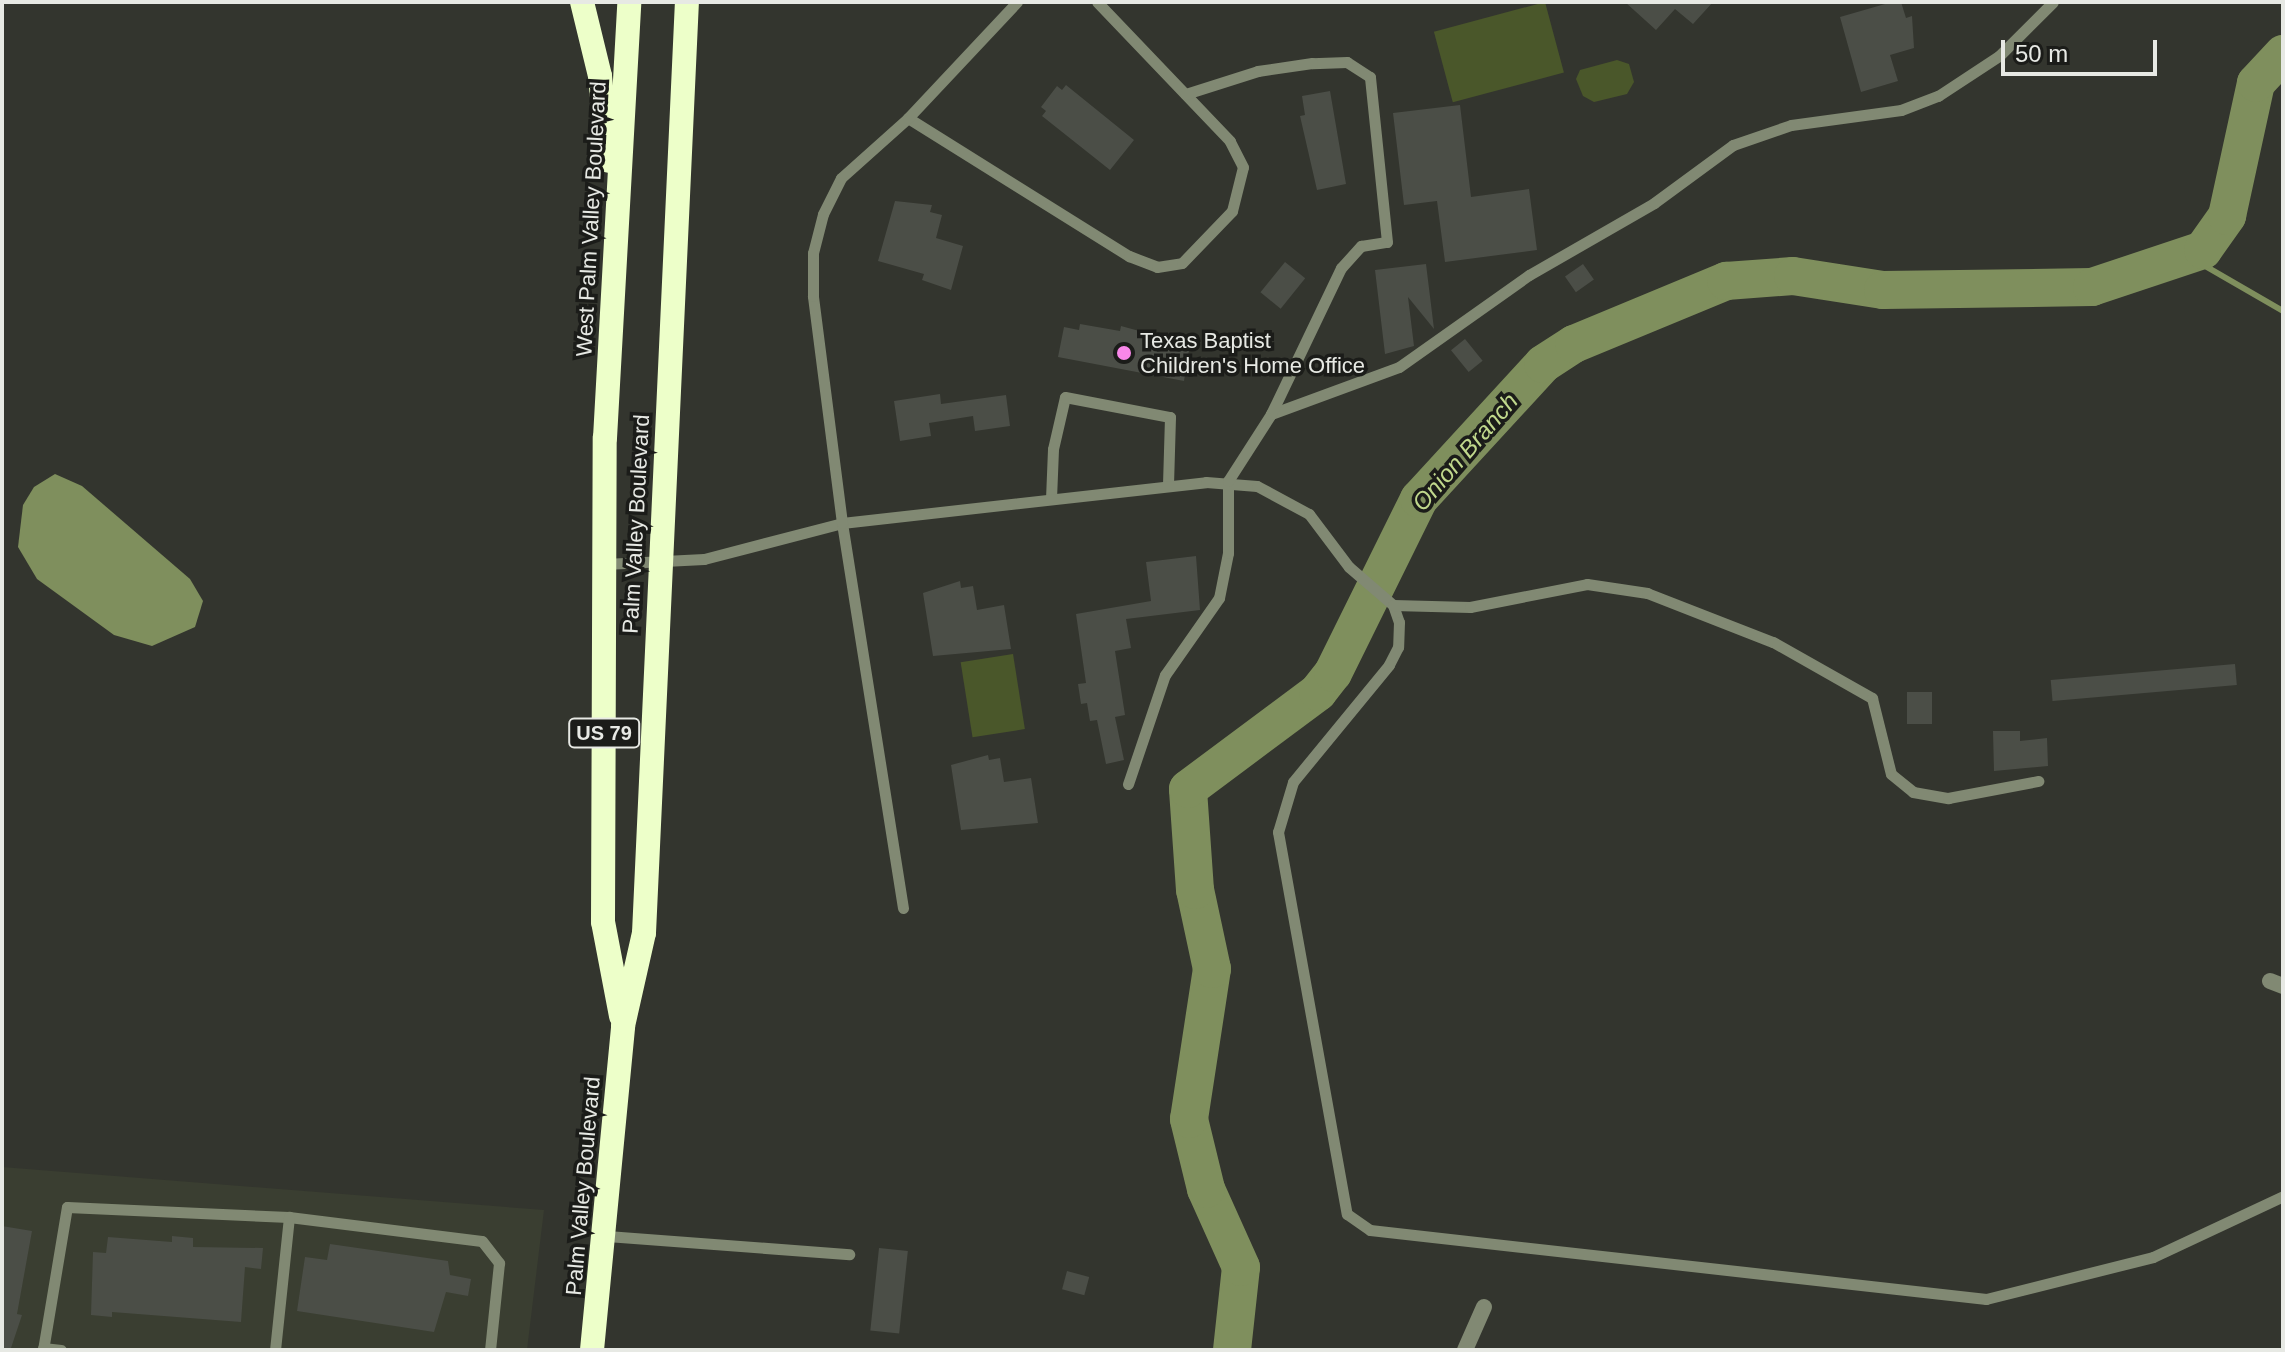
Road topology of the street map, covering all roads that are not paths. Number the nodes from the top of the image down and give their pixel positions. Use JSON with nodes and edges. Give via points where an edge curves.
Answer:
{"nodes":[{"id":1,"x":582,"y":2,"type":"edge"},
{"id":2,"x":629,"y":2,"type":"edge"},
{"id":3,"x":1017,"y":2,"type":"edge"},
{"id":4,"x":1097,"y":2,"type":"edge"},
{"id":5,"x":2053,"y":2,"type":"edge"},
{"id":6,"x":688,"y":9,"type":"edge"},
{"id":7,"x":1186,"y":94,"type":"junction"},
{"id":8,"x":908,"y":118,"type":"junction"},
{"id":9,"x":616,"y":255,"type":"junction"},
{"id":10,"x":1271,"y":414,"type":"junction"},
{"id":11,"x":605,"y":438,"type":"joint"},
{"id":12,"x":1228,"y":481,"type":"junction"},
{"id":13,"x":1168,"y":486,"type":"junction"},
{"id":14,"x":1051,"y":499,"type":"junction"},
{"id":15,"x":842,"y":523,"type":"junction"},
{"id":16,"x":605,"y":564,"type":"junction"},
{"id":17,"x":660,"y":564,"type":"junction"},
{"id":18,"x":1393,"y":605,"type":"junction"},
{"id":19,"x":2038,"y":781,"type":"dead end"},
{"id":20,"x":1128,"y":784,"type":"dead end"},
{"id":21,"x":903,"y":908,"type":"dead end"},
{"id":22,"x":623,"y":1026,"type":"junction"},
{"id":23,"x":2283,"y":1196,"type":"edge"},
{"id":24,"x":289,"y":1217,"type":"junction"},
{"id":25,"x":607,"y":1236,"type":"junction"},
{"id":26,"x":849,"y":1254,"type":"dead end"},
{"id":27,"x":1484,"y":1307,"type":"dead end"},
{"id":28,"x":43,"y":1349,"type":"edge"},
{"id":29,"x":61,"y":1350,"type":"edge"},
{"id":30,"x":275,"y":1350,"type":"edge"},
{"id":31,"x":490,"y":1350,"type":"edge"},
{"id":32,"x":592,"y":1350,"type":"edge"},
{"id":33,"x":1465,"y":1350,"type":"edge"}],
"edges":[{"from":1,"to":9,"type":"highway","via":[[600,76]]},
{"from":2,"to":9,"type":"highway","name":"West Palm Valley Boulevard","number":"US 79"},
{"from":3,"to":8,"type":"lane"},
{"from":4,"to":7,"type":"lane"},
{"from":5,"to":10,"type":"lane","via":[[1999,56],[1938,96],[1901,110],[1791,125],[1733,145],[1654,203],[1529,275],[1399,367]]},
{"from":6,"to":17,"type":"highway","name":"Palm Valley Boulevard","number":"US 79"},
{"from":7,"to":8,"type":"lane","via":[[1230,141],[1243,167],[1243,182],[1222,227],[1194,256],[1169,267],[1129,256]]},
{"from":7,"to":10,"type":"lane","via":[[1258,71],[1312,63],[1347,62],[1370,77],[1387,242],[1361,246],[1341,268]]},
{"from":8,"to":15,"type":"lane","via":[[841,178],[815,244],[813,296]]},
{"from":9,"to":11,"type":"highway","name":"West Palm Valley Boulevard","number":"US 79"},
{"from":10,"to":12,"type":"lane"},
{"from":11,"to":16,"type":"highway","name":"Palm Valley Boulevard","number":"US 79"},
{"from":12,"to":13,"type":"lane"},
{"from":12,"to":18,"type":"lane","via":[[1257,486],[1294,502],[1318,524],[1349,567]]},
{"from":12,"to":20,"type":"lane","via":[[1228,553],[1219,598],[1165,675]]},
{"from":13,"to":14,"type":"lane"},
{"from":13,"to":14,"type":"lane","via":[[1170,417],[1065,397],[1053,449]]},
{"from":14,"to":15,"type":"lane"},
{"from":15,"to":17,"type":"lane","via":[[704,559]]},
{"from":15,"to":21,"type":"lane"},
{"from":16,"to":17,"type":"lane"},
{"from":16,"to":22,"type":"highway","name":"Palm Valley Boulevard","number":"US 79","via":[[603,922]]},
{"from":17,"to":22,"type":"highway","name":"Palm Valley Boulevard","number":"US 79","via":[[644,933]]},
{"from":18,"to":19,"type":"lane","via":[[1470,607],[1587,584],[1647,593],[1773,642],[1872,698],[1891,774],[1913,792],[1948,798]]},
{"from":18,"to":23,"type":"lane","via":[[1398,647],[1389,665],[1293,782],[1278,832],[1347,1214],[1359,1224],[1370,1230],[1986,1299],[2153,1257]]},
{"from":22,"to":25,"type":"highway","name":"Palm Valley Boulevard","number":"US 79"},
{"from":24,"to":28,"type":"lane","via":[[67,1207]]},
{"from":24,"to":30,"type":"lane"},
{"from":24,"to":31,"type":"lane","via":[[482,1241],[499,1263]]},
{"from":25,"to":26,"type":"lane"},
{"from":25,"to":32,"type":"highway","name":"Palm Valley Boulevard","number":"US 79"},
{"from":27,"to":33,"type":"street"},
{"from":28,"to":29,"type":"lane"}]}
